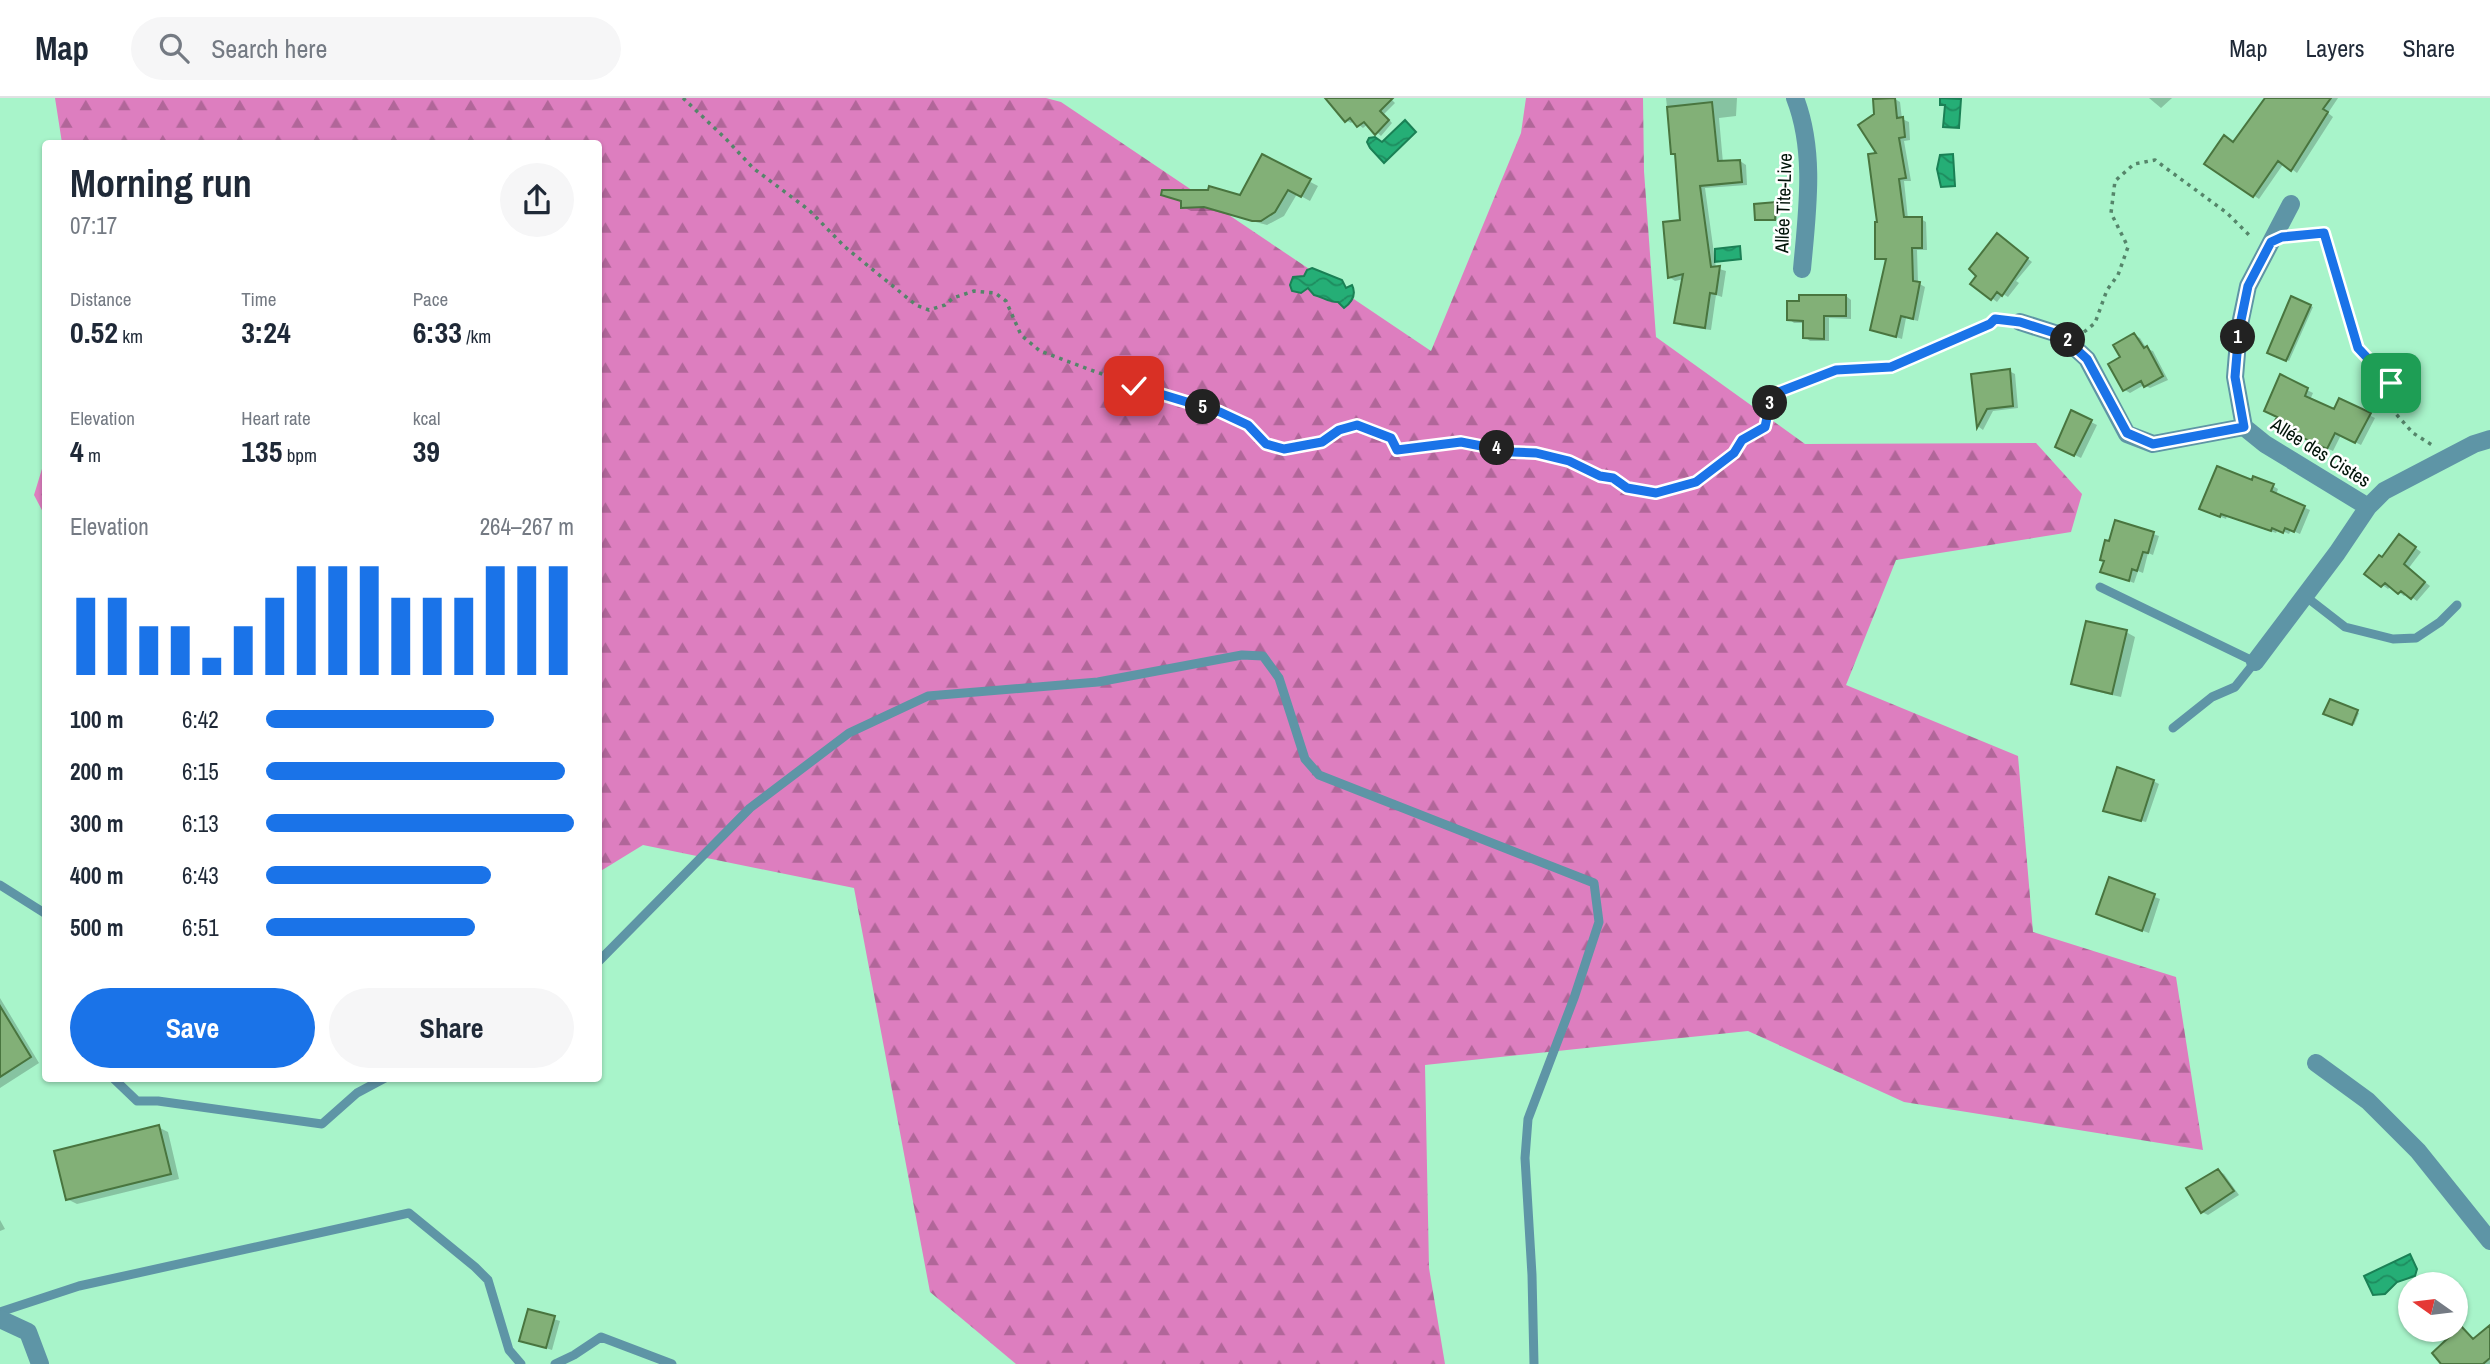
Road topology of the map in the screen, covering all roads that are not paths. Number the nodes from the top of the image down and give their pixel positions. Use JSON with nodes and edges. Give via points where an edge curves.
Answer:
{"nodes":[{"id":1,"x":1795,"y":98,"type":"edge"},
{"id":2,"x":2291,"y":204,"type":"dead end"},
{"id":3,"x":1802,"y":269,"type":"dead end"},
{"id":4,"x":2020,"y":322,"type":"road end"},
{"id":5,"x":2244,"y":427,"type":"junction"},
{"id":6,"x":2490,"y":439,"type":"edge"},
{"id":7,"x":2368,"y":507,"type":"junction"},
{"id":8,"x":2100,"y":587,"type":"dead end"},
{"id":9,"x":2305,"y":596,"type":"junction"},
{"id":10,"x":2458,"y":605,"type":"dead end"},
{"id":11,"x":2255,"y":662,"type":"junction"},
{"id":12,"x":2173,"y":728,"type":"dead end"},
{"id":13,"x":0,"y":885,"type":"edge"},
{"id":14,"x":42,"y":911,"type":"edge"},
{"id":15,"x":602,"y":958,"type":"edge"},
{"id":16,"x":2316,"y":1063,"type":"dead end"},
{"id":17,"x":117,"y":1082,"type":"edge"},
{"id":18,"x":378,"y":1082,"type":"edge"},
{"id":19,"x":2490,"y":1241,"type":"edge"},
{"id":20,"x":0,"y":1312,"type":"edge"},
{"id":21,"x":0,"y":1319,"type":"edge"},
{"id":22,"x":40,"y":1364,"type":"edge"},
{"id":23,"x":522,"y":1364,"type":"edge"},
{"id":24,"x":555,"y":1364,"type":"edge"},
{"id":25,"x":672,"y":1364,"type":"edge"},
{"id":26,"x":1534,"y":1364,"type":"edge"}],
"edges":[{"from":1,"to":3,"type":"street","name":"Allée Tite-Live","via":[[1808,165]]},
{"from":2,"to":5,"type":"street","via":[[2248,286],[2235,377]]},
{"from":4,"to":5,"type":"street","name":"Allée des Cistes","via":[[2061,335],[2087,359],[2127,433],[2153,444]]},
{"from":5,"to":7,"type":"street","name":"Allée des Cistes"},
{"from":6,"to":7,"type":"street","via":[[2385,491]]},
{"from":7,"to":9,"type":"street"},
{"from":8,"to":11,"type":"lane"},
{"from":9,"to":10,"type":"lane","via":[[2345,627],[2393,639],[2416,638]]},
{"from":9,"to":11,"type":"street"},
{"from":11,"to":12,"type":"lane","via":[[2235,687],[2212,697]]},
{"from":13,"to":14,"type":"lane"},
{"from":15,"to":26,"type":"lane","via":[[750,808],[849,733],[928,696],[1098,681],[1242,655],[1263,656],[1279,678],[1305,759],[1320,775],[1594,883],[1600,922],[1528,1119],[1525,1158]]},
{"from":16,"to":19,"type":"street","via":[[2368,1101],[2417,1151]]},
{"from":17,"to":18,"type":"lane","via":[[137,1101],[322,1124],[357,1093]]},
{"from":20,"to":23,"type":"lane","via":[[79,1286],[408,1213],[488,1280],[509,1350]]},
{"from":21,"to":22,"type":"street","via":[[28,1332]]},
{"from":24,"to":25,"type":"lane","via":[[601,1337]]}]}
